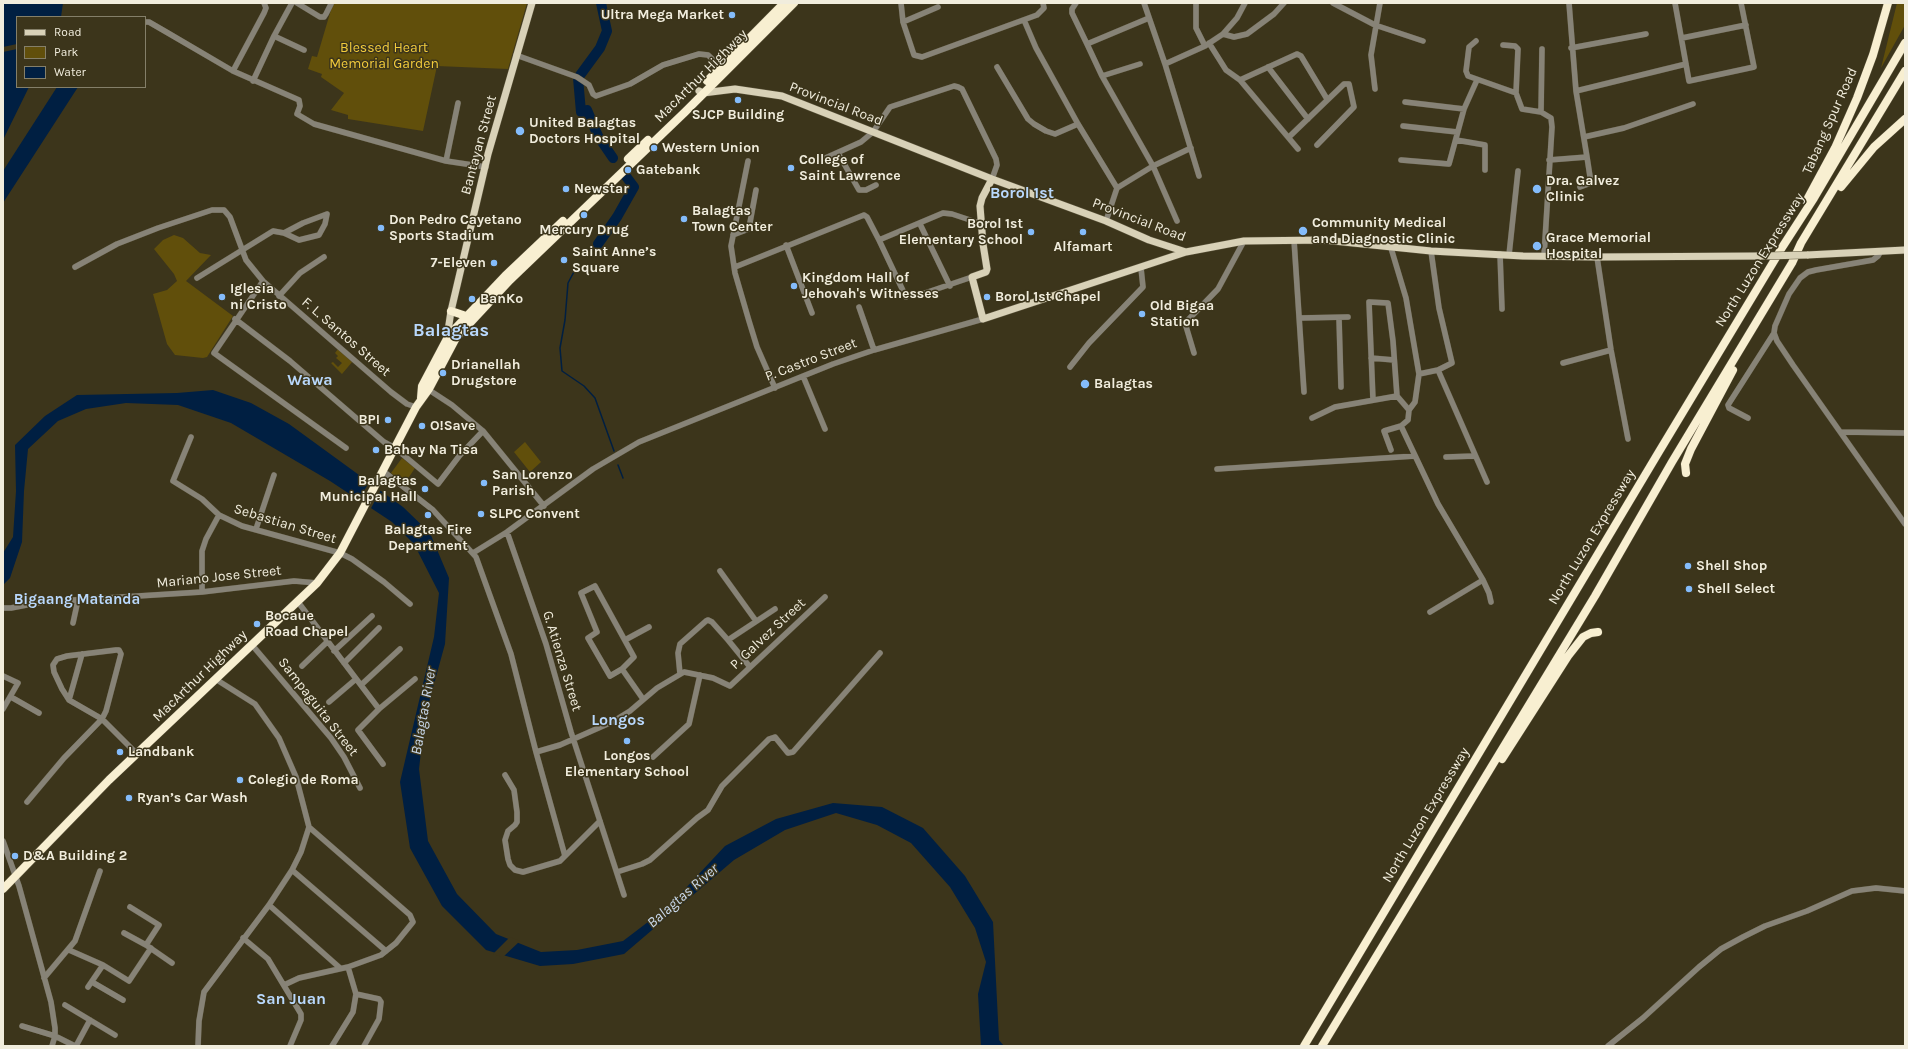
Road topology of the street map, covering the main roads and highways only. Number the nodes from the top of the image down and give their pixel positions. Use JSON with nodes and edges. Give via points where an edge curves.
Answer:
{"nodes":[{"id":1,"x":532,"y":3,"type":"edge"},
{"id":2,"x":784,"y":3,"type":"edge"},
{"id":3,"x":794,"y":3,"type":"edge"},
{"id":4,"x":1888,"y":3,"type":"edge"},
{"id":5,"x":1905,"y":43,"type":"edge"},
{"id":6,"x":723,"y":69,"type":"junction"},
{"id":7,"x":1905,"y":71,"type":"edge"},
{"id":8,"x":701,"y":92,"type":"junction"},
{"id":9,"x":1905,"y":119,"type":"edge"},
{"id":10,"x":619,"y":171,"type":"junction"},
{"id":11,"x":992,"y":179,"type":"junction"},
{"id":12,"x":1783,"y":246,"type":"junction"},
{"id":13,"x":1905,"y":250,"type":"edge"},
{"id":14,"x":1186,"y":252,"type":"junction"},
{"id":15,"x":1792,"y":263,"type":"junction"},
{"id":16,"x":1768,"y":303,"type":"junction"},
{"id":17,"x":451,"y":311,"type":"junction"},
{"id":18,"x":466,"y":316,"type":"junction"},
{"id":19,"x":452,"y":337,"type":"junction"},
{"id":20,"x":1686,"y":473,"type":"dead end"},
{"id":21,"x":1598,"y":632,"type":"dead end"},
{"id":22,"x":1482,"y":782,"type":"junction"},
{"id":23,"x":3,"y":889,"type":"edge"},
{"id":24,"x":1304,"y":1046,"type":"edge"},
{"id":25,"x":1322,"y":1046,"type":"edge"}],
"edges":[{"from":1,"to":17,"type":"main road","name":"Bantayan Street","via":[[488,154]]},
{"from":2,"to":6,"type":"highway","name":"MacArthur Highway"},
{"from":3,"to":6,"type":"highway","name":"MacArthur Highway"},
{"from":4,"to":12,"type":"highway","name":"Tabang Spur Road","via":[[1873,55],[1856,98],[1834,148]]},
{"from":5,"to":12,"type":"highway","name":"North Luzon Expressway"},
{"from":6,"to":8,"type":"highway","name":"MacArthur Highway"},
{"from":7,"to":15,"type":"highway","name":"North Luzon Expressway","via":[[1801,243]]},
{"from":8,"to":10,"type":"highway","name":"MacArthur Highway"},
{"from":8,"to":11,"type":"main road","name":"Provincial Road","via":[[735,89],[782,96]]},
{"from":9,"to":15,"type":"highway","via":[[1874,147],[1846,179]]},
{"from":10,"to":18,"type":"highway","name":"MacArthur Highway","via":[[505,276]]},
{"from":10,"to":19,"type":"highway","name":"MacArthur Highway"},
{"from":11,"to":14,"type":"main road","name":"Provincial Road"},
{"from":11,"to":14,"type":"main road","name":"P. Castro Street","via":[[980,206],[987,269],[972,277],[983,319]]},
{"from":12,"to":24,"type":"highway","name":"North Luzon Expressway"},
{"from":13,"to":14,"type":"main road","name":"Provincial Road","bridge":true,"via":[[1807,255],[1597,257],[1431,251],[1347,241],[1294,240],[1244,241]]},
{"from":15,"to":16,"type":"highway","name":"North Luzon Expressway"},
{"from":16,"to":20,"type":"highway","via":[[1696,437],[1685,464]]},
{"from":16,"to":22,"type":"highway","name":"North Luzon Expressway"},
{"from":17,"to":18,"type":"highway"},
{"from":17,"to":19,"type":"main road","name":"Bantayan Street","via":[[448,331]]},
{"from":18,"to":19,"type":"highway","name":"MacArthur Highway"},
{"from":19,"to":23,"type":"highway","name":"MacArthur Highway","via":[[340,553],[317,583],[137,754]]},
{"from":21,"to":22,"type":"highway","via":[[1591,633],[1577,645],[1509,749]]},
{"from":22,"to":25,"type":"highway","name":"North Luzon Expressway"}]}
